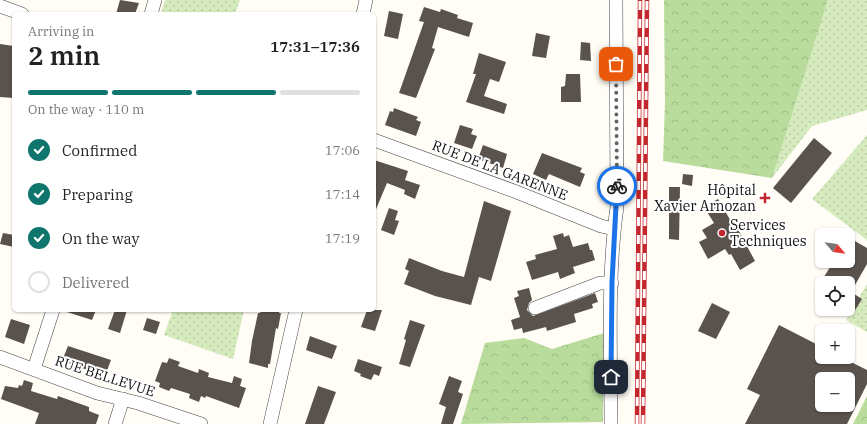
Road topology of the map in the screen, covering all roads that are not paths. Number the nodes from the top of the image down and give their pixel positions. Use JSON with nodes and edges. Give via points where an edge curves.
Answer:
{"nodes":[{"id":1,"x":155,"y":0,"type":"edge"},
{"id":2,"x":366,"y":0,"type":"edge"},
{"id":3,"x":616,"y":0,"type":"edge"},
{"id":4,"x":0,"y":6,"type":"edge"},
{"id":5,"x":16,"y":12,"type":"edge"},
{"id":6,"x":152,"y":12,"type":"edge"},
{"id":7,"x":363,"y":12,"type":"edge"},
{"id":8,"x":376,"y":141,"type":"edge"},
{"id":9,"x":614,"y":229,"type":"junction"},
{"id":10,"x":612,"y":282,"type":"junction"},
{"id":11,"x":535,"y":308,"type":"dead end"},
{"id":12,"x":52,"y":312,"type":"edge"},
{"id":13,"x":296,"y":312,"type":"edge"},
{"id":14,"x":0,"y":357,"type":"edge"},
{"id":15,"x":34,"y":369,"type":"junction"},
{"id":16,"x":123,"y":399,"type":"junction"},
{"id":17,"x":115,"y":424,"type":"edge"},
{"id":18,"x":201,"y":424,"type":"edge"},
{"id":19,"x":270,"y":424,"type":"edge"},
{"id":20,"x":611,"y":424,"type":"edge"}],
"edges":[{"from":1,"to":6,"type":"street"},
{"from":2,"to":7,"type":"street"},
{"from":3,"to":9,"type":"street","via":[[617,207]]},
{"from":4,"to":5,"type":"street"},
{"from":8,"to":9,"type":"street","name":"RUE DE LA GARENNE"},
{"from":9,"to":10,"type":"street"},
{"from":10,"to":11,"type":"street","via":[[600,283]]},
{"from":10,"to":20,"type":"street"},
{"from":12,"to":15,"type":"street"},
{"from":13,"to":19,"type":"street"},
{"from":14,"to":15,"type":"street","name":"RUE BELLEVUE"},
{"from":15,"to":16,"type":"street","name":"RUE BELLEVUE","via":[[97,393]]},
{"from":16,"to":17,"type":"street"},
{"from":16,"to":18,"type":"street","name":"RUE BELLEVUE"}]}
